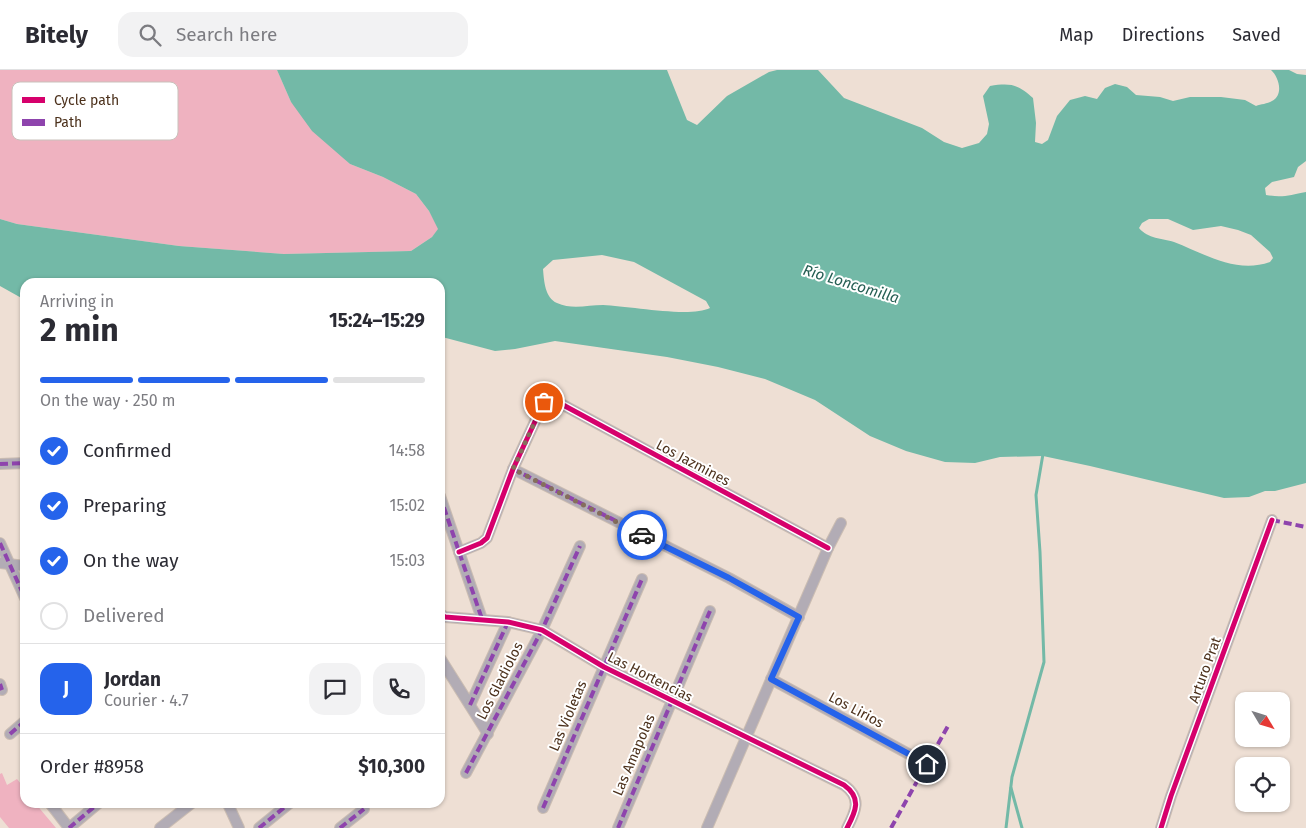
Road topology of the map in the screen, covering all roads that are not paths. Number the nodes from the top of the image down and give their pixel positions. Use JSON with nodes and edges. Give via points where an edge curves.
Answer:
{"nodes":[{"id":1,"x":20,"y":463,"type":"edge"},
{"id":2,"x":0,"y":464,"type":"edge"},
{"id":3,"x":513,"y":469,"type":"junction"},
{"id":4,"x":445,"y":510,"type":"edge"},
{"id":5,"x":1272,"y":520,"type":"dead end"},
{"id":6,"x":841,"y":523,"type":"dead end"},
{"id":7,"x":0,"y":543,"type":"edge"},
{"id":8,"x":580,"y":546,"type":"dead end"},
{"id":9,"x":828,"y":548,"type":"junction"},
{"id":10,"x":460,"y":552,"type":"junction"},
{"id":11,"x":5,"y":564,"type":"edge"},
{"id":12,"x":20,"y":566,"type":"edge"},
{"id":13,"x":642,"y":579,"type":"dead end"},
{"id":14,"x":20,"y":590,"type":"edge"},
{"id":15,"x":710,"y":611,"type":"dead end"},
{"id":16,"x":445,"y":616,"type":"edge"},
{"id":17,"x":799,"y":617,"type":"junction"},
{"id":18,"x":482,"y":619,"type":"junction"},
{"id":19,"x":508,"y":622,"type":"junction"},
{"id":20,"x":542,"y":630,"type":"junction"},
{"id":21,"x":445,"y":666,"type":"edge"},
{"id":22,"x":604,"y":667,"type":"junction"},
{"id":23,"x":771,"y":679,"type":"junction"},
{"id":24,"x":672,"y":701,"type":"junction"},
{"id":25,"x":470,"y":705,"type":"junction"},
{"id":26,"x":20,"y":726,"type":"edge"},
{"id":27,"x":10,"y":734,"type":"dead end"},
{"id":28,"x":488,"y":734,"type":"junction"},
{"id":29,"x":747,"y":737,"type":"junction"},
{"id":30,"x":927,"y":764,"type":"dead end"},
{"id":31,"x":466,"y":773,"type":"dead end"},
{"id":32,"x":54,"y":808,"type":"edge"},
{"id":33,"x":93,"y":808,"type":"edge"},
{"id":34,"x":185,"y":808,"type":"edge"},
{"id":35,"x":230,"y":808,"type":"edge"},
{"id":36,"x":283,"y":808,"type":"edge"},
{"id":37,"x":364,"y":808,"type":"dead end"},
{"id":38,"x":543,"y":808,"type":"dead end"},
{"id":39,"x":69,"y":828,"type":"edge"},
{"id":40,"x":160,"y":828,"type":"edge"},
{"id":41,"x":239,"y":828,"type":"edge"},
{"id":42,"x":259,"y":828,"type":"edge"},
{"id":43,"x":340,"y":828,"type":"edge"},
{"id":44,"x":618,"y":828,"type":"edge"},
{"id":45,"x":707,"y":828,"type":"edge"},
{"id":46,"x":847,"y":828,"type":"edge"},
{"id":47,"x":1161,"y":828,"type":"edge"}],
"edges":[{"from":1,"to":2,"type":"street"},
{"from":3,"to":9,"type":"street","name":"Los Jazmines","via":[[544,402],[552,400]]},
{"from":3,"to":10,"type":"street","via":[[487,538]]},
{"from":3,"to":17,"type":"street"},
{"from":4,"to":10,"type":"street"},
{"from":5,"to":47,"type":"street","name":"Arturo Prat"},
{"from":6,"to":9,"type":"street"},
{"from":7,"to":11,"type":"street"},
{"from":8,"to":20,"type":"street","name":"Los Gladiolos"},
{"from":9,"to":17,"type":"street"},
{"from":10,"to":18,"type":"street"},
{"from":11,"to":12,"type":"street"},
{"from":11,"to":14,"type":"street"},
{"from":13,"to":22,"type":"street","name":"Las Violetas"},
{"from":15,"to":24,"type":"street","name":"Las Amapolas"},
{"from":16,"to":18,"type":"street","name":"Las Hortencias"},
{"from":17,"to":23,"type":"street"},
{"from":18,"to":19,"type":"street","name":"Las Hortencias"},
{"from":19,"to":20,"type":"street","name":"Las Hortencias"},
{"from":19,"to":25,"type":"street"},
{"from":20,"to":22,"type":"street","name":"Las Hortencias"},
{"from":20,"to":28,"type":"street","name":"Los Gladiolos"},
{"from":21,"to":25,"type":"street"},
{"from":22,"to":24,"type":"street","name":"Las Hortencias"},
{"from":22,"to":38,"type":"street","name":"Las Violetas"},
{"from":23,"to":29,"type":"street"},
{"from":23,"to":30,"type":"street","name":"Los Lirios"},
{"from":24,"to":29,"type":"street","name":"Las Hortencias"},
{"from":24,"to":44,"type":"street","name":"Las Amapolas"},
{"from":25,"to":28,"type":"street"},
{"from":26,"to":27,"type":"street"},
{"from":28,"to":31,"type":"street","name":"Los Gladiolos"},
{"from":29,"to":45,"type":"street"},
{"from":29,"to":46,"type":"street","name":"Las Hortencias","via":[[850,790],[856,800],[854,815]]},
{"from":32,"to":39,"type":"street"},
{"from":33,"to":39,"type":"street"},
{"from":34,"to":40,"type":"street"},
{"from":35,"to":41,"type":"street"},
{"from":36,"to":42,"type":"street"},
{"from":37,"to":43,"type":"street"}]}
